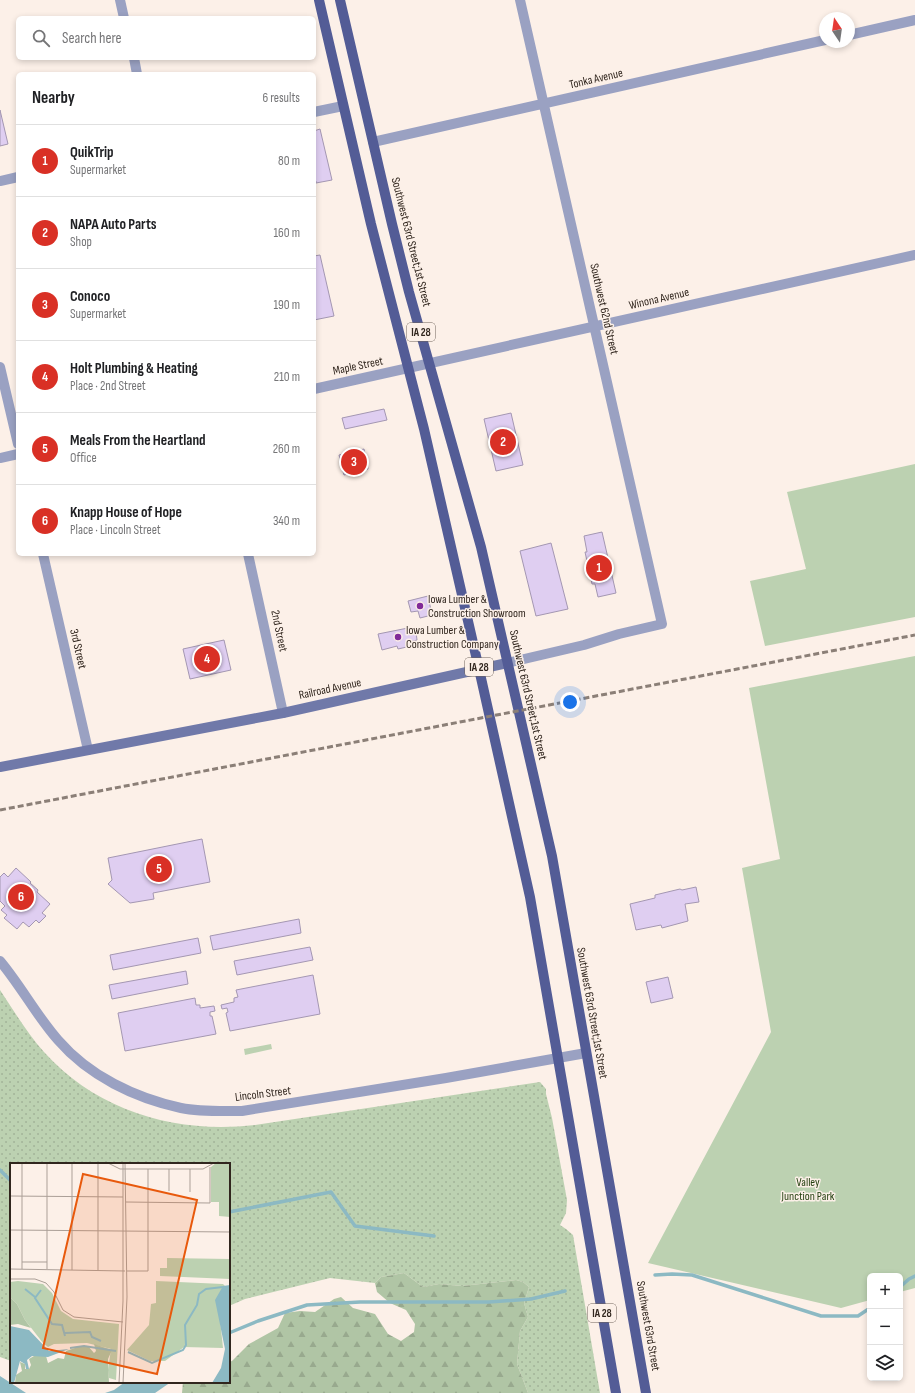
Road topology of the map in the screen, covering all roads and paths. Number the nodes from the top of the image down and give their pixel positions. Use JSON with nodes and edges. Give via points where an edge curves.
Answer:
{"nodes":[{"id":1,"x":120,"y":0,"type":"edge"},
{"id":2,"x":319,"y":0,"type":"edge"},
{"id":3,"x":340,"y":0,"type":"edge"},
{"id":4,"x":520,"y":0,"type":"edge"},
{"id":5,"x":124,"y":16,"type":"edge"},
{"id":6,"x":915,"y":20,"type":"edge"},
{"id":7,"x":855,"y":34,"type":"edge"},
{"id":8,"x":819,"y":41,"type":"edge"},
{"id":9,"x":134,"y":60,"type":"edge"},
{"id":10,"x":137,"y":72,"type":"edge"},
{"id":11,"x":543,"y":104,"type":"junction"},
{"id":12,"x":343,"y":106,"type":"junction"},
{"id":13,"x":316,"y":112,"type":"edge"},
{"id":14,"x":373,"y":142,"type":"junction"},
{"id":15,"x":16,"y":177,"type":"edge"},
{"id":16,"x":0,"y":181,"type":"edge"},
{"id":17,"x":915,"y":255,"type":"edge"},
{"id":18,"x":595,"y":327,"type":"junction"},
{"id":19,"x":430,"y":363,"type":"junction"},
{"id":20,"x":0,"y":367,"type":"edge"},
{"id":21,"x":408,"y":368,"type":"junction"},
{"id":22,"x":316,"y":389,"type":"edge"},
{"id":23,"x":16,"y":435,"type":"edge"},
{"id":24,"x":16,"y":454,"type":"edge"},
{"id":25,"x":0,"y":458,"type":"edge"},
{"id":26,"x":43,"y":556,"type":"edge"},
{"id":27,"x":248,"y":556,"type":"edge"},
{"id":28,"x":662,"y":624,"type":"joint"},
{"id":29,"x":507,"y":663,"type":"junction"},
{"id":30,"x":479,"y":669,"type":"junction"},
{"id":31,"x":283,"y":713,"type":"junction"},
{"id":32,"x":88,"y":750,"type":"junction"},
{"id":33,"x":0,"y":767,"type":"edge"},
{"id":34,"x":0,"y":961,"type":"edge"},
{"id":35,"x":586,"y":1054,"type":"junction"},
{"id":36,"x":557,"y":1059,"type":"junction"},
{"id":37,"x":624,"y":1263,"type":"joint"},
{"id":38,"x":616,"y":1393,"type":"edge"},
{"id":39,"x":646,"y":1393,"type":"edge"}],
"edges":[{"from":1,"to":5,"type":"street"},
{"from":2,"to":12,"type":"main road","number":"IA 28"},
{"from":3,"to":14,"type":"main road","name":"Southwest 63rd Street;1st Street","number":"IA 28"},
{"from":4,"to":11,"type":"street","name":"Southwest 62nd Street"},
{"from":6,"to":7,"type":"street"},
{"from":8,"to":11,"type":"street","name":"Tonka Avenue"},
{"from":9,"to":10,"type":"street"},
{"from":11,"to":14,"type":"street","name":"Tonka Avenue"},
{"from":11,"to":18,"type":"street","name":"Southwest 62nd Street"},
{"from":12,"to":13,"type":"street"},
{"from":12,"to":21,"type":"main road","number":"IA 28"},
{"from":14,"to":19,"type":"main road","name":"Southwest 63rd Street;1st Street","number":"IA 28","via":[[392,224]]},
{"from":15,"to":16,"type":"street"},
{"from":17,"to":18,"type":"street","name":"Winona Avenue"},
{"from":18,"to":19,"type":"street","name":"Winona Avenue"},
{"from":18,"to":28,"type":"street","name":"Southwest 62nd Street"},
{"from":19,"to":21,"type":"street","name":"Winona Avenue"},
{"from":19,"to":29,"type":"main road","name":"Southwest 63rd Street;1st Street","number":"IA 28","via":[[481,547]]},
{"from":20,"to":23,"type":"street"},
{"from":21,"to":22,"type":"street","name":"Maple Street"},
{"from":21,"to":30,"type":"main road","number":"IA 28"},
{"from":24,"to":25,"type":"street"},
{"from":26,"to":32,"type":"street","name":"3rd Street"},
{"from":27,"to":31,"type":"street","name":"2nd Street"},
{"from":28,"to":29,"type":"street","name":"Railroad Avenue"},
{"from":29,"to":30,"type":"main road","name":"Railroad Avenue"},
{"from":29,"to":35,"type":"main road","name":"Southwest 63rd Street;1st Street","number":"IA 28","via":[[552,856]]},
{"from":30,"to":31,"type":"main road","name":"Railroad Avenue"},
{"from":30,"to":36,"type":"main road","number":"IA 28","via":[[530,897]]},
{"from":31,"to":32,"type":"main road","name":"Railroad Avenue"},
{"from":32,"to":33,"type":"main road","name":"Railroad Avenue"},
{"from":34,"to":36,"type":"street","name":"Lincoln Street","via":[[54,1036],[78,1059],[125,1090],[183,1108],[242,1111]]},
{"from":35,"to":36,"type":"street","name":"Lincoln Street"},
{"from":35,"to":37,"type":"main road","name":"Southwest 63rd Street;1st Street","number":"IA 28"},
{"from":36,"to":38,"type":"main road","number":"IA 28"},
{"from":37,"to":39,"type":"main road","name":"Southwest 63rd Street","number":"IA 28"}]}
